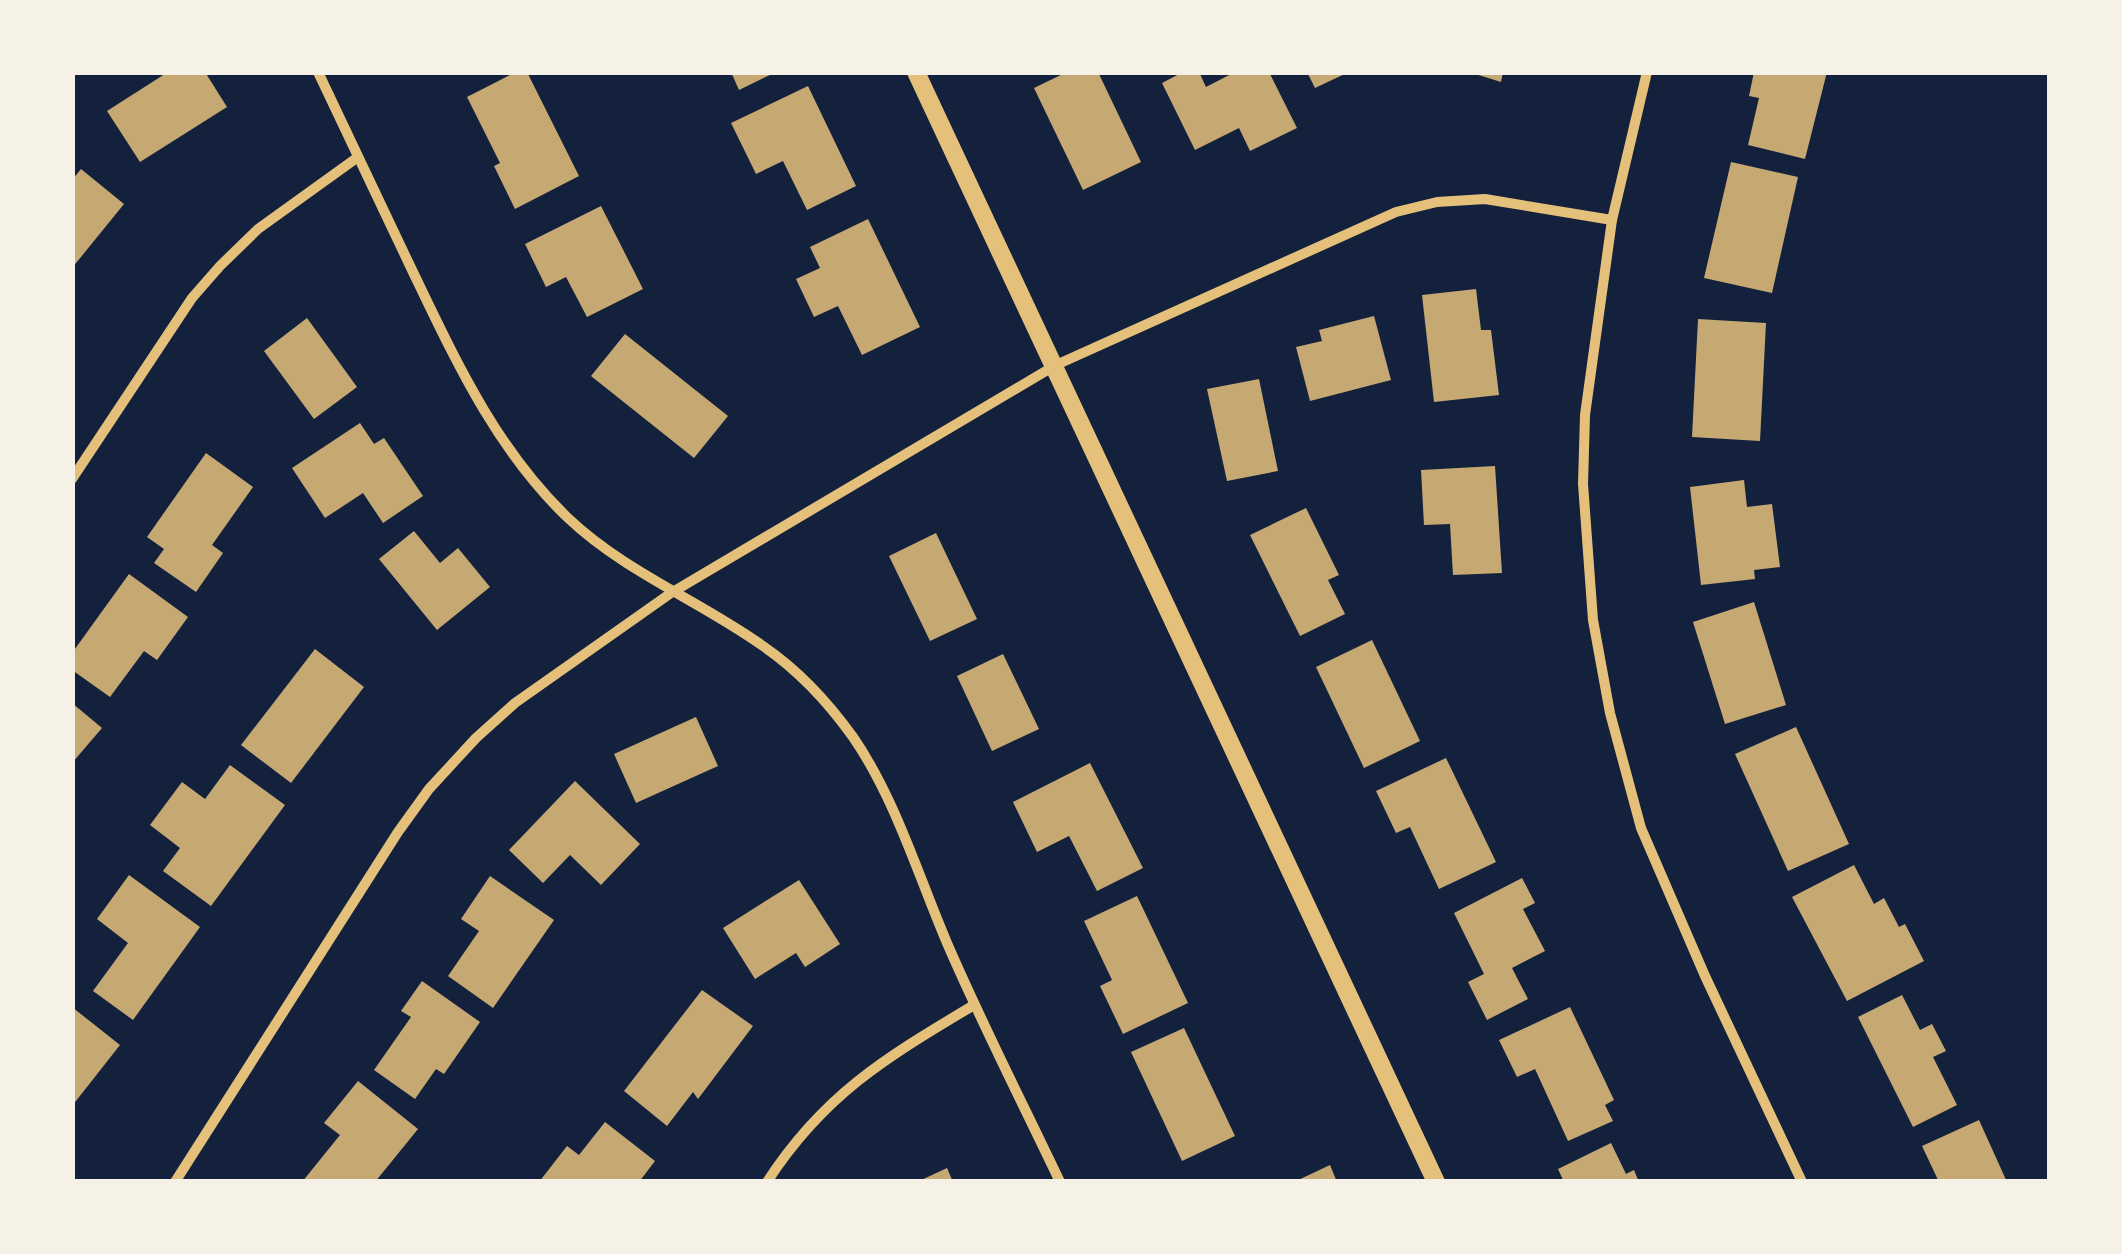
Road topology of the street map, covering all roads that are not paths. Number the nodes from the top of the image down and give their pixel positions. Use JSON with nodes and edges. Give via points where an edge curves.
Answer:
{"nodes":[{"id":1,"x":318,"y":72,"type":"edge"},
{"id":2,"x":916,"y":72,"type":"edge"},
{"id":3,"x":1647,"y":72,"type":"edge"},
{"id":4,"x":358,"y":157,"type":"junction"},
{"id":5,"x":1612,"y":220,"type":"junction"},
{"id":6,"x":1056,"y":366,"type":"junction"},
{"id":7,"x":72,"y":479,"type":"edge"},
{"id":8,"x":671,"y":593,"type":"junction"},
{"id":9,"x":974,"y":1005,"type":"junction"},
{"id":10,"x":175,"y":1182,"type":"edge"},
{"id":11,"x":767,"y":1182,"type":"edge"},
{"id":12,"x":1060,"y":1182,"type":"edge"},
{"id":13,"x":1436,"y":1182,"type":"edge"},
{"id":14,"x":1802,"y":1182,"type":"edge"}],
"edges":[{"from":1,"to":4,"type":"street"},
{"from":2,"to":6,"type":"street"},
{"from":3,"to":5,"type":"street"},
{"from":4,"to":7,"type":"street","via":[[258,229],[220,266]]},
{"from":4,"to":8,"type":"street","via":[[466,384],[515,460],[568,518]]},
{"from":5,"to":6,"type":"street","via":[[1485,199],[1396,212]]},
{"from":5,"to":14,"type":"street","via":[[1585,415],[1583,484],[1593,620],[1610,713],[1641,828]]},
{"from":6,"to":8,"type":"street"},
{"from":6,"to":13,"type":"street"},
{"from":8,"to":9,"type":"street","via":[[786,663],[853,737]]},
{"from":8,"to":10,"type":"street","via":[[516,704],[429,790]]},
{"from":9,"to":11,"type":"street","via":[[880,1062],[831,1102]]},
{"from":9,"to":12,"type":"street"}]}
